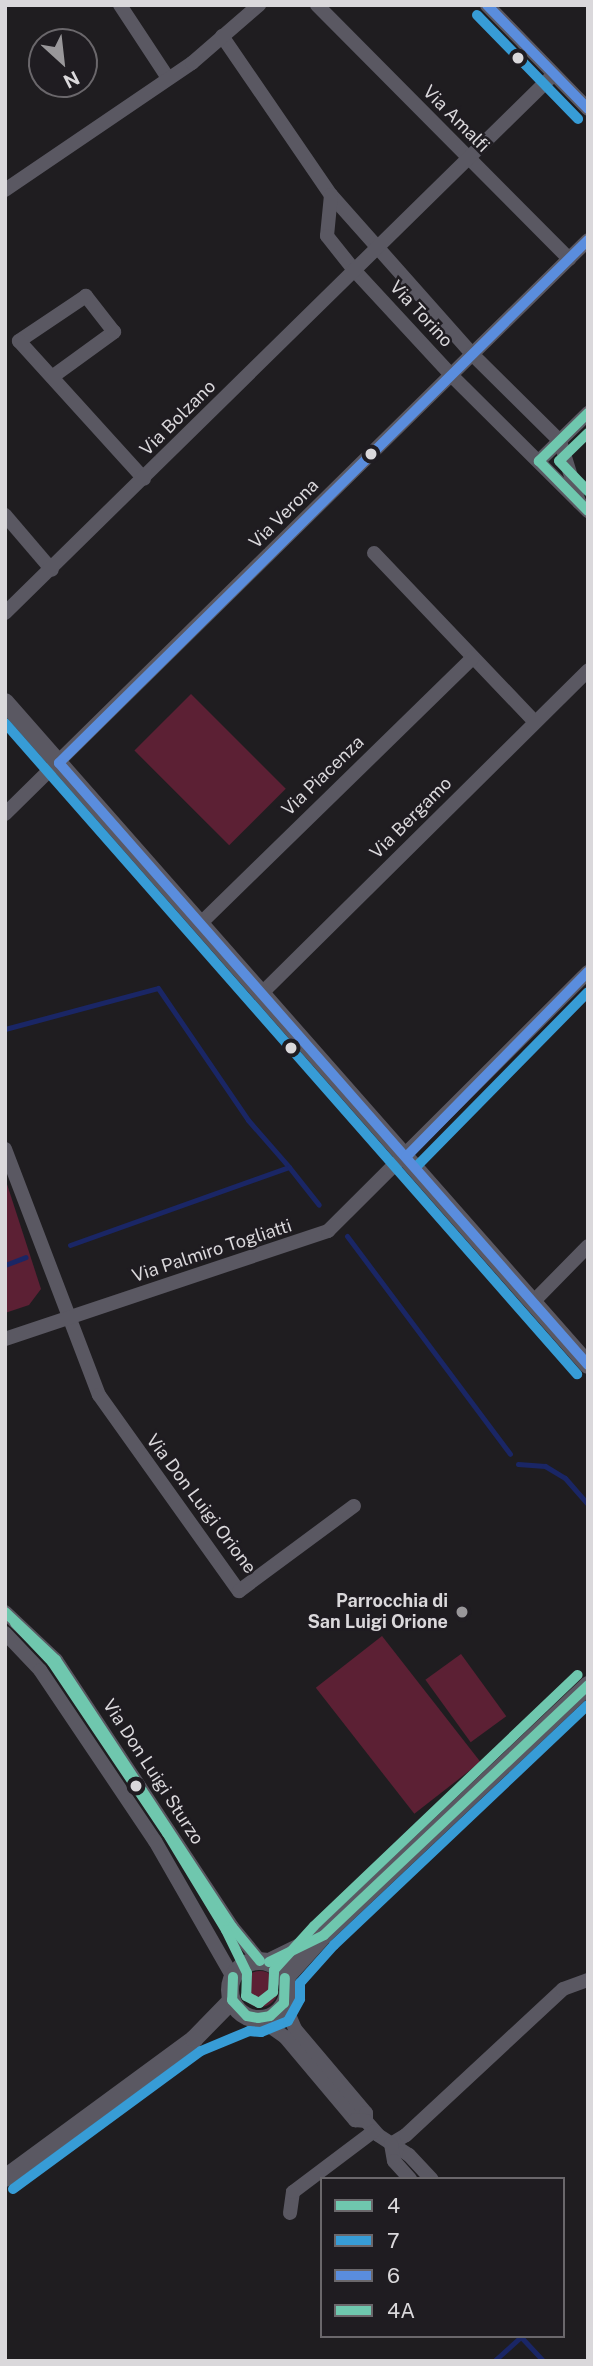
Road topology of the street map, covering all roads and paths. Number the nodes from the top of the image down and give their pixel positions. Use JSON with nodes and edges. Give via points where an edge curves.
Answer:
{"nodes":[{"id":1,"x":120,"y":5,"type":"edge"},
{"id":2,"x":259,"y":5,"type":"edge"},
{"id":3,"x":317,"y":5,"type":"edge"},
{"id":4,"x":488,"y":5,"type":"edge"},
{"id":5,"x":222,"y":36,"type":"junction"},
{"id":6,"x":553,"y":75,"type":"junction"},
{"id":7,"x":168,"y":78,"type":"junction"},
{"id":8,"x":588,"y":109,"type":"edge"},
{"id":9,"x":467,"y":158,"type":"junction"},
{"id":10,"x":5,"y":190,"type":"edge"},
{"id":11,"x":331,"y":195,"type":"junction"},
{"id":12,"x":588,"y":240,"type":"edge"},
{"id":13,"x":376,"y":247,"type":"junction"},
{"id":14,"x":569,"y":259,"type":"junction"},
{"id":15,"x":354,"y":270,"type":"junction"},
{"id":16,"x":472,"y":354,"type":"junction"},
{"id":17,"x":452,"y":376,"type":"junction"},
{"id":18,"x":52,"y":377,"type":"junction"},
{"id":19,"x":588,"y":413,"type":"edge"},
{"id":20,"x":560,"y":441,"type":"junction"},
{"id":21,"x":539,"y":461,"type":"junction"},
{"id":22,"x":144,"y":479,"type":"junction"},
{"id":23,"x":585,"y":502,"type":"edge"},
{"id":24,"x":5,"y":515,"type":"edge"},
{"id":25,"x":374,"y":553,"type":"dead end"},
{"id":26,"x":52,"y":570,"type":"junction"},
{"id":27,"x":5,"y":613,"type":"edge"},
{"id":28,"x":473,"y":657,"type":"junction"},
{"id":29,"x":588,"y":670,"type":"edge"},
{"id":30,"x":5,"y":702,"type":"edge"},
{"id":31,"x":535,"y":722,"type":"junction"},
{"id":32,"x":59,"y":763,"type":"junction"},
{"id":33,"x":5,"y":814,"type":"edge"},
{"id":34,"x":201,"y":923,"type":"junction"},
{"id":35,"x":588,"y":972,"type":"edge"},
{"id":36,"x":262,"y":993,"type":"junction"},
{"id":37,"x":5,"y":1149,"type":"edge"},
{"id":38,"x":406,"y":1157,"type":"junction"},
{"id":39,"x":588,"y":1246,"type":"edge"},
{"id":40,"x":533,"y":1302,"type":"junction"},
{"id":41,"x":68,"y":1319,"type":"junction"},
{"id":42,"x":5,"y":1339,"type":"edge"},
{"id":43,"x":588,"y":1365,"type":"edge"},
{"id":44,"x":354,"y":1506,"type":"dead end"},
{"id":45,"x":5,"y":1612,"type":"edge"},
{"id":46,"x":5,"y":1633,"type":"edge"},
{"id":47,"x":588,"y":1685,"type":"edge"},
{"id":48,"x":324,"y":1935,"type":"junction"},
{"id":49,"x":265,"y":1962,"type":"junction"},
{"id":50,"x":233,"y":1978,"type":"junction"},
{"id":51,"x":285,"y":1978,"type":"junction"},
{"id":52,"x":588,"y":1980,"type":"edge"},
{"id":53,"x":232,"y":2000,"type":"junction"},
{"id":54,"x":284,"y":2003,"type":"junction"},
{"id":55,"x":252,"y":2017,"type":"junction"},
{"id":56,"x":194,"y":2039,"type":"junction"},
{"id":57,"x":370,"y":2126,"type":"junction"},
{"id":58,"x":391,"y":2144,"type":"junction"},
{"id":59,"x":409,"y":2177,"type":"edge"},
{"id":60,"x":429,"y":2177,"type":"edge"},
{"id":61,"x":5,"y":2178,"type":"edge"},
{"id":62,"x":290,"y":2213,"type":"dead end"}],
"edges":[{"from":1,"to":7,"type":"street"},
{"from":2,"to":5,"type":"street"},
{"from":3,"to":9,"type":"street","name":"Via Amalfi"},
{"from":4,"to":6,"type":"street"},
{"from":5,"to":7,"type":"street"},
{"from":5,"to":11,"type":"street","name":"Via Torino"},
{"from":6,"to":8,"type":"street"},
{"from":6,"to":9,"type":"street","name":"Via Bolzano"},
{"from":7,"to":10,"type":"street"},
{"from":9,"to":13,"type":"street","name":"Via Bolzano"},
{"from":9,"to":14,"type":"street","name":"Via Amalfi"},
{"from":11,"to":13,"type":"street","name":"Via Torino"},
{"from":11,"to":15,"type":"street","name":"Via Torino","via":[[327,236]]},
{"from":12,"to":14,"type":"street","name":"Via Verona"},
{"from":13,"to":15,"type":"street","name":"Via Bolzano"},
{"from":13,"to":16,"type":"street","name":"Via Torino"},
{"from":14,"to":16,"type":"street","name":"Via Verona"},
{"from":15,"to":17,"type":"street","name":"Via Torino"},
{"from":15,"to":22,"type":"street","name":"Via Bolzano"},
{"from":16,"to":17,"type":"street","name":"Via Verona"},
{"from":16,"to":20,"type":"street","name":"Via Torino"},
{"from":17,"to":21,"type":"street","name":"Via Torino"},
{"from":17,"to":32,"type":"street","name":"Via Verona"},
{"from":18,"to":18,"type":"street","via":[[19,341],[86,296],[114,332]]},
{"from":18,"to":22,"type":"street"},
{"from":19,"to":20,"type":"street"},
{"from":20,"to":21,"type":"street"},
{"from":20,"to":23,"type":"street","name":"Via Torino"},
{"from":21,"to":23,"type":"street","name":"Via Torino"},
{"from":22,"to":26,"type":"street","name":"Via Bolzano"},
{"from":24,"to":26,"type":"street"},
{"from":25,"to":28,"type":"street"},
{"from":26,"to":27,"type":"street","name":"Via Bolzano"},
{"from":28,"to":31,"type":"street"},
{"from":28,"to":34,"type":"street","name":"Via Piacenza"},
{"from":29,"to":31,"type":"street","name":"Via Bergamo"},
{"from":30,"to":32,"type":"street"},
{"from":31,"to":36,"type":"street","name":"Via Bergamo"},
{"from":32,"to":33,"type":"street","name":"Via Verona"},
{"from":32,"to":34,"type":"street"},
{"from":34,"to":36,"type":"street"},
{"from":35,"to":38,"type":"street","name":"Via Palmiro Togliatti"},
{"from":36,"to":38,"type":"street"},
{"from":37,"to":41,"type":"street","via":[[37,1224]]},
{"from":38,"to":40,"type":"street"},
{"from":38,"to":41,"type":"street","name":"Via Palmiro Togliatti","via":[[341,1220],[311,1239]]},
{"from":39,"to":40,"type":"street"},
{"from":40,"to":43,"type":"street"},
{"from":41,"to":42,"type":"street","name":"Via Palmiro Togliatti"},
{"from":41,"to":44,"type":"street","name":"Via Don Luigi Orione","via":[[99,1395],[239,1591]]},
{"from":45,"to":49,"type":"street","name":"Via Don Luigi Sturzo","via":[[56,1660],[232,1927]]},
{"from":46,"to":50,"type":"street","name":"Via Don Luigi Sturzo","via":[[40,1670],[155,1841]]},
{"from":47,"to":48,"type":"street"},
{"from":48,"to":49,"type":"street"},
{"from":48,"to":51,"type":"street"},
{"from":49,"to":50,"type":"street","via":[[239,1969]]},
{"from":49,"to":51,"type":"street"},
{"from":50,"to":53,"type":"street"},
{"from":51,"to":54,"type":"street"},
{"from":52,"to":58,"type":"street","via":[[563,1989]]},
{"from":53,"to":55,"type":"street"},
{"from":53,"to":56,"type":"street"},
{"from":54,"to":55,"type":"street","via":[[270,2016]]},
{"from":54,"to":57,"type":"street","via":[[295,2029],[366,2113]]},
{"from":55,"to":56,"type":"street"},
{"from":55,"to":57,"type":"street","via":[[285,2036],[355,2120]]},
{"from":56,"to":61,"type":"street"},
{"from":57,"to":58,"type":"street"},
{"from":57,"to":62,"type":"street","via":[[293,2192]]},
{"from":58,"to":59,"type":"street","via":[[394,2161]]},
{"from":58,"to":60,"type":"street"}]}
